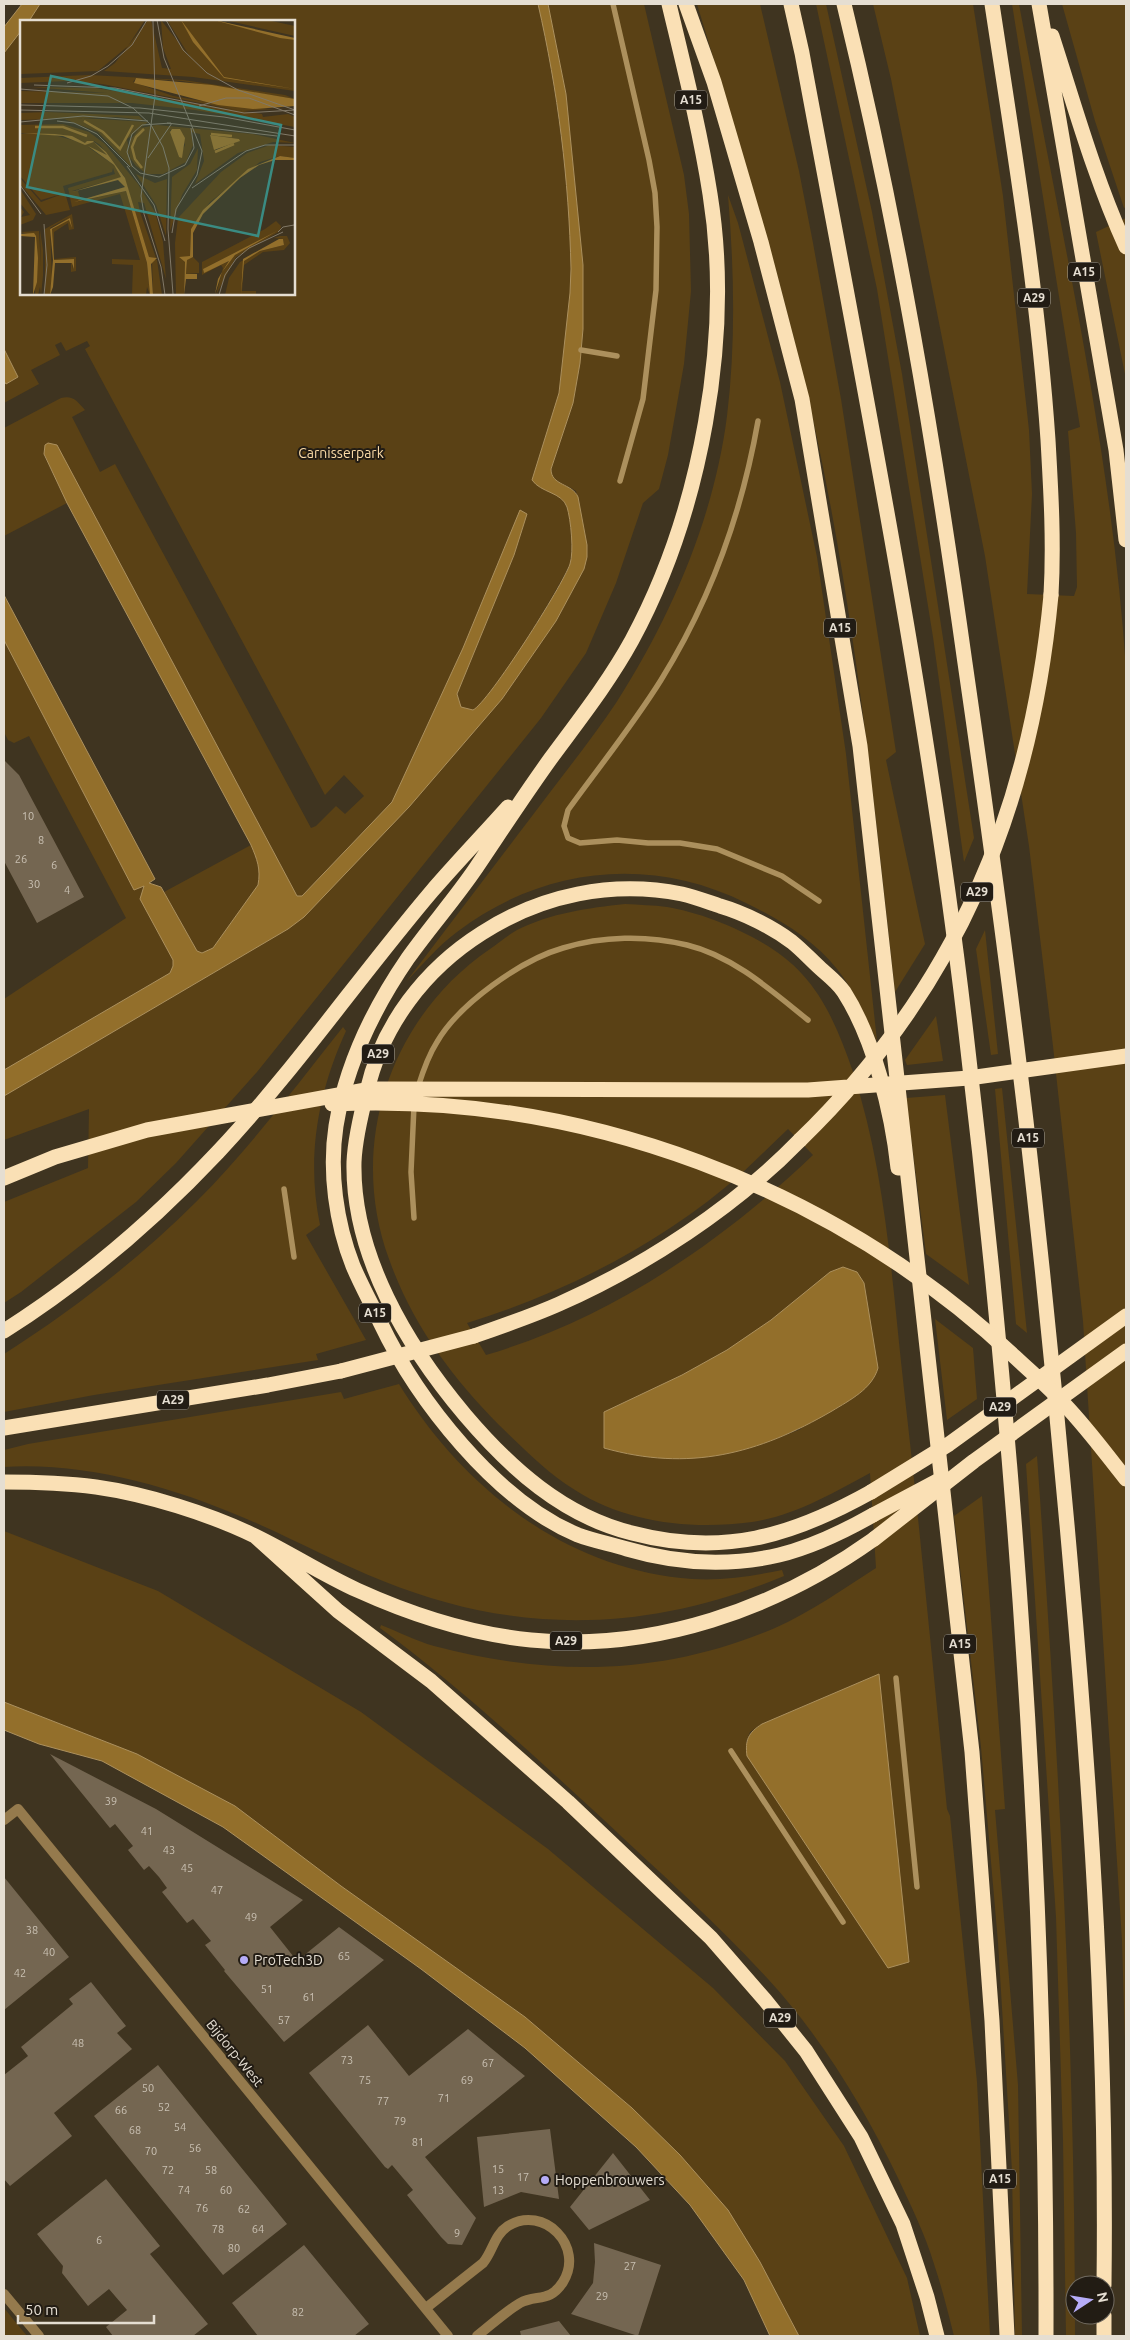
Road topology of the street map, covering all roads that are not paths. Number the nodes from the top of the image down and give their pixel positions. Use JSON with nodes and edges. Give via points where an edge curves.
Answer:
{"nodes":[{"id":1,"x":669,"y":4,"type":"edge"},
{"id":2,"x":686,"y":4,"type":"edge"},
{"id":3,"x":791,"y":4,"type":"edge"},
{"id":4,"x":844,"y":4,"type":"edge"},
{"id":5,"x":992,"y":4,"type":"edge"},
{"id":6,"x":1040,"y":4,"type":"edge"},
{"id":7,"x":1126,"y":247,"type":"edge"},
{"id":8,"x":1126,"y":540,"type":"edge"},
{"id":9,"x":544,"y":767,"type":"junction"},
{"id":10,"x":1126,"y":1056,"type":"edge"},
{"id":11,"x":273,"y":1107,"type":"junction"},
{"id":12,"x":4,"y":1178,"type":"edge"},
{"id":13,"x":918,"y":1268,"type":"junction"},
{"id":14,"x":1126,"y":1316,"type":"edge"},
{"id":15,"x":4,"y":1331,"type":"edge"},
{"id":16,"x":1126,"y":1351,"type":"edge"},
{"id":17,"x":4,"y":1428,"type":"edge"},
{"id":18,"x":974,"y":1462,"type":"junction"},
{"id":19,"x":1126,"y":1479,"type":"edge"},
{"id":20,"x":4,"y":1482,"type":"edge"},
{"id":21,"x":256,"y":1536,"type":"junction"},
{"id":22,"x":4,"y":1820,"type":"edge"},
{"id":23,"x":1104,"y":2275,"type":"edge"},
{"id":24,"x":4,"y":2294,"type":"edge"},
{"id":25,"x":426,"y":2308,"type":"junction"},
{"id":26,"x":445,"y":2333,"type":"edge"},
{"id":27,"x":39,"y":2336,"type":"edge"},
{"id":28,"x":434,"y":2336,"type":"edge"},
{"id":29,"x":478,"y":2336,"type":"edge"},
{"id":30,"x":937,"y":2336,"type":"edge"},
{"id":31,"x":1007,"y":2336,"type":"edge"},
{"id":32,"x":1046,"y":2336,"type":"edge"}],
"edges":[{"from":1,"to":9,"type":"highway","number":"A15","via":[[712,205],[718,266],[709,406],[690,490],[663,573],[632,640]]},
{"from":2,"to":13,"type":"highway","number":"A15","via":[[714,82],[756,223],[802,399],[860,746]]},
{"from":3,"to":32,"type":"highway","via":[[890,525],[936,812],[966,1030],[994,1300],[1019,1593],[1037,1899],[1047,2197]]},
{"from":4,"to":23,"type":"highway","number":"A15","via":[[877,141],[940,485],[1004,929],[1049,1321],[1087,1756],[1096,1911],[1105,2184]]},
{"from":5,"to":17,"type":"highway","number":"A29","bridge":true,"via":[[1042,363],[1051,478],[1051,595],[1042,670],[1010,806],[978,890],[939,964],[886,1045],[860,1078],[800,1140],[735,1197],[649,1257],[560,1303],[474,1336],[341,1371]]},
{"from":6,"to":7,"type":"highway","via":[[1086,143]]},
{"from":6,"to":8,"type":"highway","number":"A15","via":[[1116,450]]},
{"from":9,"to":15,"type":"highway","number":"A15","via":[[432,891],[219,1151],[127,1240],[91,1270]]},
{"from":9,"to":18,"type":"highway","number":"A15","bridge":true,"via":[[457,897],[400,970],[351,1064],[336,1128],[334,1179],[340,1225],[353,1265],[395,1354],[459,1443],[536,1512],[577,1534],[664,1559],[696,1563],[729,1562],[799,1549],[833,1536]]},
{"from":10,"to":11,"type":"highway","bridge":true,"via":[[969,1078],[808,1090],[371,1089]]},
{"from":11,"to":12,"type":"highway","bridge":true,"via":[[147,1130],[55,1157]]},
{"from":11,"to":19,"type":"highway","bridge":true,"via":[[351,1103],[475,1108],[541,1118],[604,1133],[724,1171],[783,1197],[900,1264],[987,1331],[1064,1404]]},
{"from":13,"to":14,"type":"highway","number":"A29","bridge":true,"via":[[903,1217],[886,1102],[871,1049],[843,990],[790,940],[736,911],[682,894],[616,888],[546,901],[500,921],[462,946],[422,981],[395,1020],[372,1066],[358,1125],[354,1162],[356,1199],[372,1260],[400,1321],[436,1380],[487,1440],[555,1499],[600,1523],[643,1536],[697,1543],[747,1540],[782,1533],[817,1520],[871,1492],[949,1444]]},
{"from":13,"to":31,"type":"highway","number":"A15","via":[[972,1752],[992,2021]]},
{"from":16,"to":18,"type":"highway","number":"A29","bridge":true},
{"from":18,"to":21,"type":"highway","number":"A29","bridge":true,"via":[[874,1539],[807,1582],[732,1614],[663,1632],[615,1639],[555,1641],[501,1636],[424,1616],[357,1590]]},
{"from":20,"to":21,"type":"highway","number":"A29","via":[[53,1482],[127,1493],[188,1510]]},
{"from":21,"to":30,"type":"highway","number":"A29","via":[[338,1611],[431,1681],[568,1802],[711,1938],[765,2000],[806,2051],[862,2137],[903,2224]]},
{"from":22,"to":25,"type":"street","name":"Bijdorp-West","via":[[18,1809]]},
{"from":24,"to":27,"type":"street"},
{"from":25,"to":26,"type":"street","name":"Bijdorp-West"},
{"from":25,"to":29,"type":"street","via":[[483,2263],[497,2236],[510,2224],[522,2220],[545,2222],[562,2236],[569,2252],[570,2262],[563,2282],[550,2295],[521,2302]]},
{"from":26,"to":28,"type":"street"}]}
